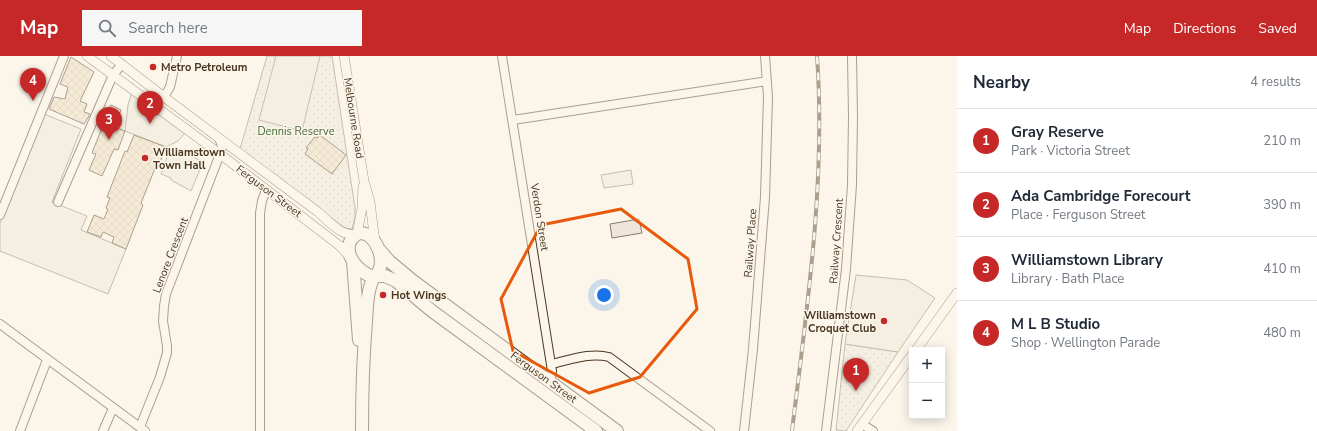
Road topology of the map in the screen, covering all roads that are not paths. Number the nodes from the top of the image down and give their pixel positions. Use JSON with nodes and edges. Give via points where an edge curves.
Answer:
{"nodes":[{"id":1,"x":64,"y":56,"type":"edge"},
{"id":2,"x":87,"y":56,"type":"edge"},
{"id":3,"x":111,"y":56,"type":"edge"},
{"id":4,"x":177,"y":56,"type":"edge"},
{"id":5,"x":344,"y":56,"type":"edge"},
{"id":6,"x":502,"y":56,"type":"edge"},
{"id":7,"x":765,"y":56,"type":"edge"},
{"id":8,"x":852,"y":56,"type":"edge"},
{"id":9,"x":122,"y":64,"type":"junction"},
{"id":10,"x":113,"y":75,"type":"junction"},
{"id":11,"x":767,"y":81,"type":"junction"},
{"id":12,"x":164,"y":97,"type":"junction"},
{"id":13,"x":514,"y":120,"type":"junction"},
{"id":14,"x":219,"y":138,"type":"junction"},
{"id":15,"x":220,"y":154,"type":"junction"},
{"id":16,"x":364,"y":181,"type":"junction"},
{"id":17,"x":266,"y":190,"type":"junction"},
{"id":18,"x":58,"y":202,"type":"dead end"},
{"id":19,"x":0,"y":215,"type":"edge"},
{"id":20,"x":357,"y":235,"type":"junction"},
{"id":21,"x":376,"y":245,"type":"junction"},
{"id":22,"x":352,"y":260,"type":"junction"},
{"id":23,"x":375,"y":276,"type":"junction"},
{"id":24,"x":957,"y":293,"type":"edge"},
{"id":25,"x":0,"y":324,"type":"edge"},
{"id":26,"x":918,"y":347,"type":"edge"},
{"id":27,"x":909,"y":359,"type":"edge"},
{"id":28,"x":48,"y":360,"type":"junction"},
{"id":29,"x":551,"y":364,"type":"junction"},
{"id":30,"x":550,"y":381,"type":"junction"},
{"id":31,"x":362,"y":385,"type":"junction"},
{"id":32,"x":542,"y":392,"type":"junction"},
{"id":33,"x":114,"y":408,"type":"junction"},
{"id":34,"x":860,"y":427,"type":"edge"},
{"id":35,"x":143,"y":429,"type":"edge"},
{"id":36,"x":827,"y":429,"type":"edge"},
{"id":37,"x":20,"y":431,"type":"edge"},
{"id":38,"x":103,"y":431,"type":"edge"},
{"id":39,"x":260,"y":431,"type":"edge"},
{"id":40,"x":362,"y":431,"type":"edge"},
{"id":41,"x":596,"y":431,"type":"edge"},
{"id":42,"x":617,"y":431,"type":"edge"},
{"id":43,"x":710,"y":431,"type":"edge"},
{"id":44,"x":744,"y":431,"type":"edge"},
{"id":45,"x":873,"y":431,"type":"edge"}],
"edges":[{"from":1,"to":19,"type":"street"},
{"from":2,"to":10,"type":"street","name":"Ferguson Street"},
{"from":3,"to":9,"type":"street","name":"Ferguson Street"},
{"from":4,"to":12,"type":"street","via":[[170,87]]},
{"from":5,"to":16,"type":"street","name":"Melbourne Road"},
{"from":6,"to":13,"type":"street","name":"Verdon Street"},
{"from":7,"to":11,"type":"street","name":"Railway Place"},
{"from":8,"to":36,"type":"street","name":"Railway Crescent","via":[[854,116],[846,269]]},
{"from":9,"to":10,"type":"street"},
{"from":9,"to":12,"type":"street","name":"Ferguson Street"},
{"from":10,"to":15,"type":"street","name":"Ferguson Street"},
{"from":10,"to":18,"type":"street"},
{"from":11,"to":13,"type":"street"},
{"from":11,"to":44,"type":"street","name":"Railway Place","via":[[768,123],[764,204]]},
{"from":12,"to":14,"type":"street","name":"Ferguson Street"},
{"from":13,"to":29,"type":"street","name":"Verdon Street"},
{"from":14,"to":15,"type":"street","name":"Lenore Crescent","via":[[222,146]]},
{"from":14,"to":20,"type":"street","name":"Ferguson Street","via":[[318,212],[338,230]]},
{"from":15,"to":17,"type":"street","name":"Ferguson Street"},
{"from":15,"to":35,"type":"street","name":"Lenore Crescent","via":[[166,294],[163,321],[167,353]]},
{"from":16,"to":20,"type":"street","name":"Melbourne Road"},
{"from":16,"to":21,"type":"street","name":"Melbourne Road"},
{"from":17,"to":22,"type":"street","name":"Ferguson Street","via":[[340,246]]},
{"from":17,"to":39,"type":"street","via":[[260,213]]},
{"from":20,"to":21,"type":"main road","via":[[366,234]]},
{"from":20,"to":22,"type":"main road","via":[[352,239],[349,250]]},
{"from":21,"to":23,"type":"main road","via":[[381,260]]},
{"from":21,"to":30,"type":"main road","name":"Ferguson Street","via":[[389,261],[413,281]]},
{"from":22,"to":23,"type":"main road","via":[[365,273]]},
{"from":22,"to":31,"type":"main road"},
{"from":23,"to":31,"type":"main road","via":[[368,299]]},
{"from":23,"to":32,"type":"main road","name":"Ferguson Street","via":[[388,277],[399,284]]},
{"from":24,"to":26,"type":"street"},
{"from":25,"to":28,"type":"street"},
{"from":27,"to":34,"type":"street"},
{"from":28,"to":33,"type":"street"},
{"from":28,"to":37,"type":"street"},
{"from":29,"to":30,"type":"street","name":"Verdon Street"},
{"from":29,"to":43,"type":"street","via":[[594,355],[609,357]]},
{"from":30,"to":32,"type":"main road"},
{"from":30,"to":42,"type":"main road","name":"Ferguson Street"},
{"from":31,"to":40,"type":"main road"},
{"from":32,"to":41,"type":"main road","name":"Ferguson Street"},
{"from":33,"to":35,"type":"street"},
{"from":33,"to":38,"type":"street"},
{"from":34,"to":45,"type":"street"}]}
